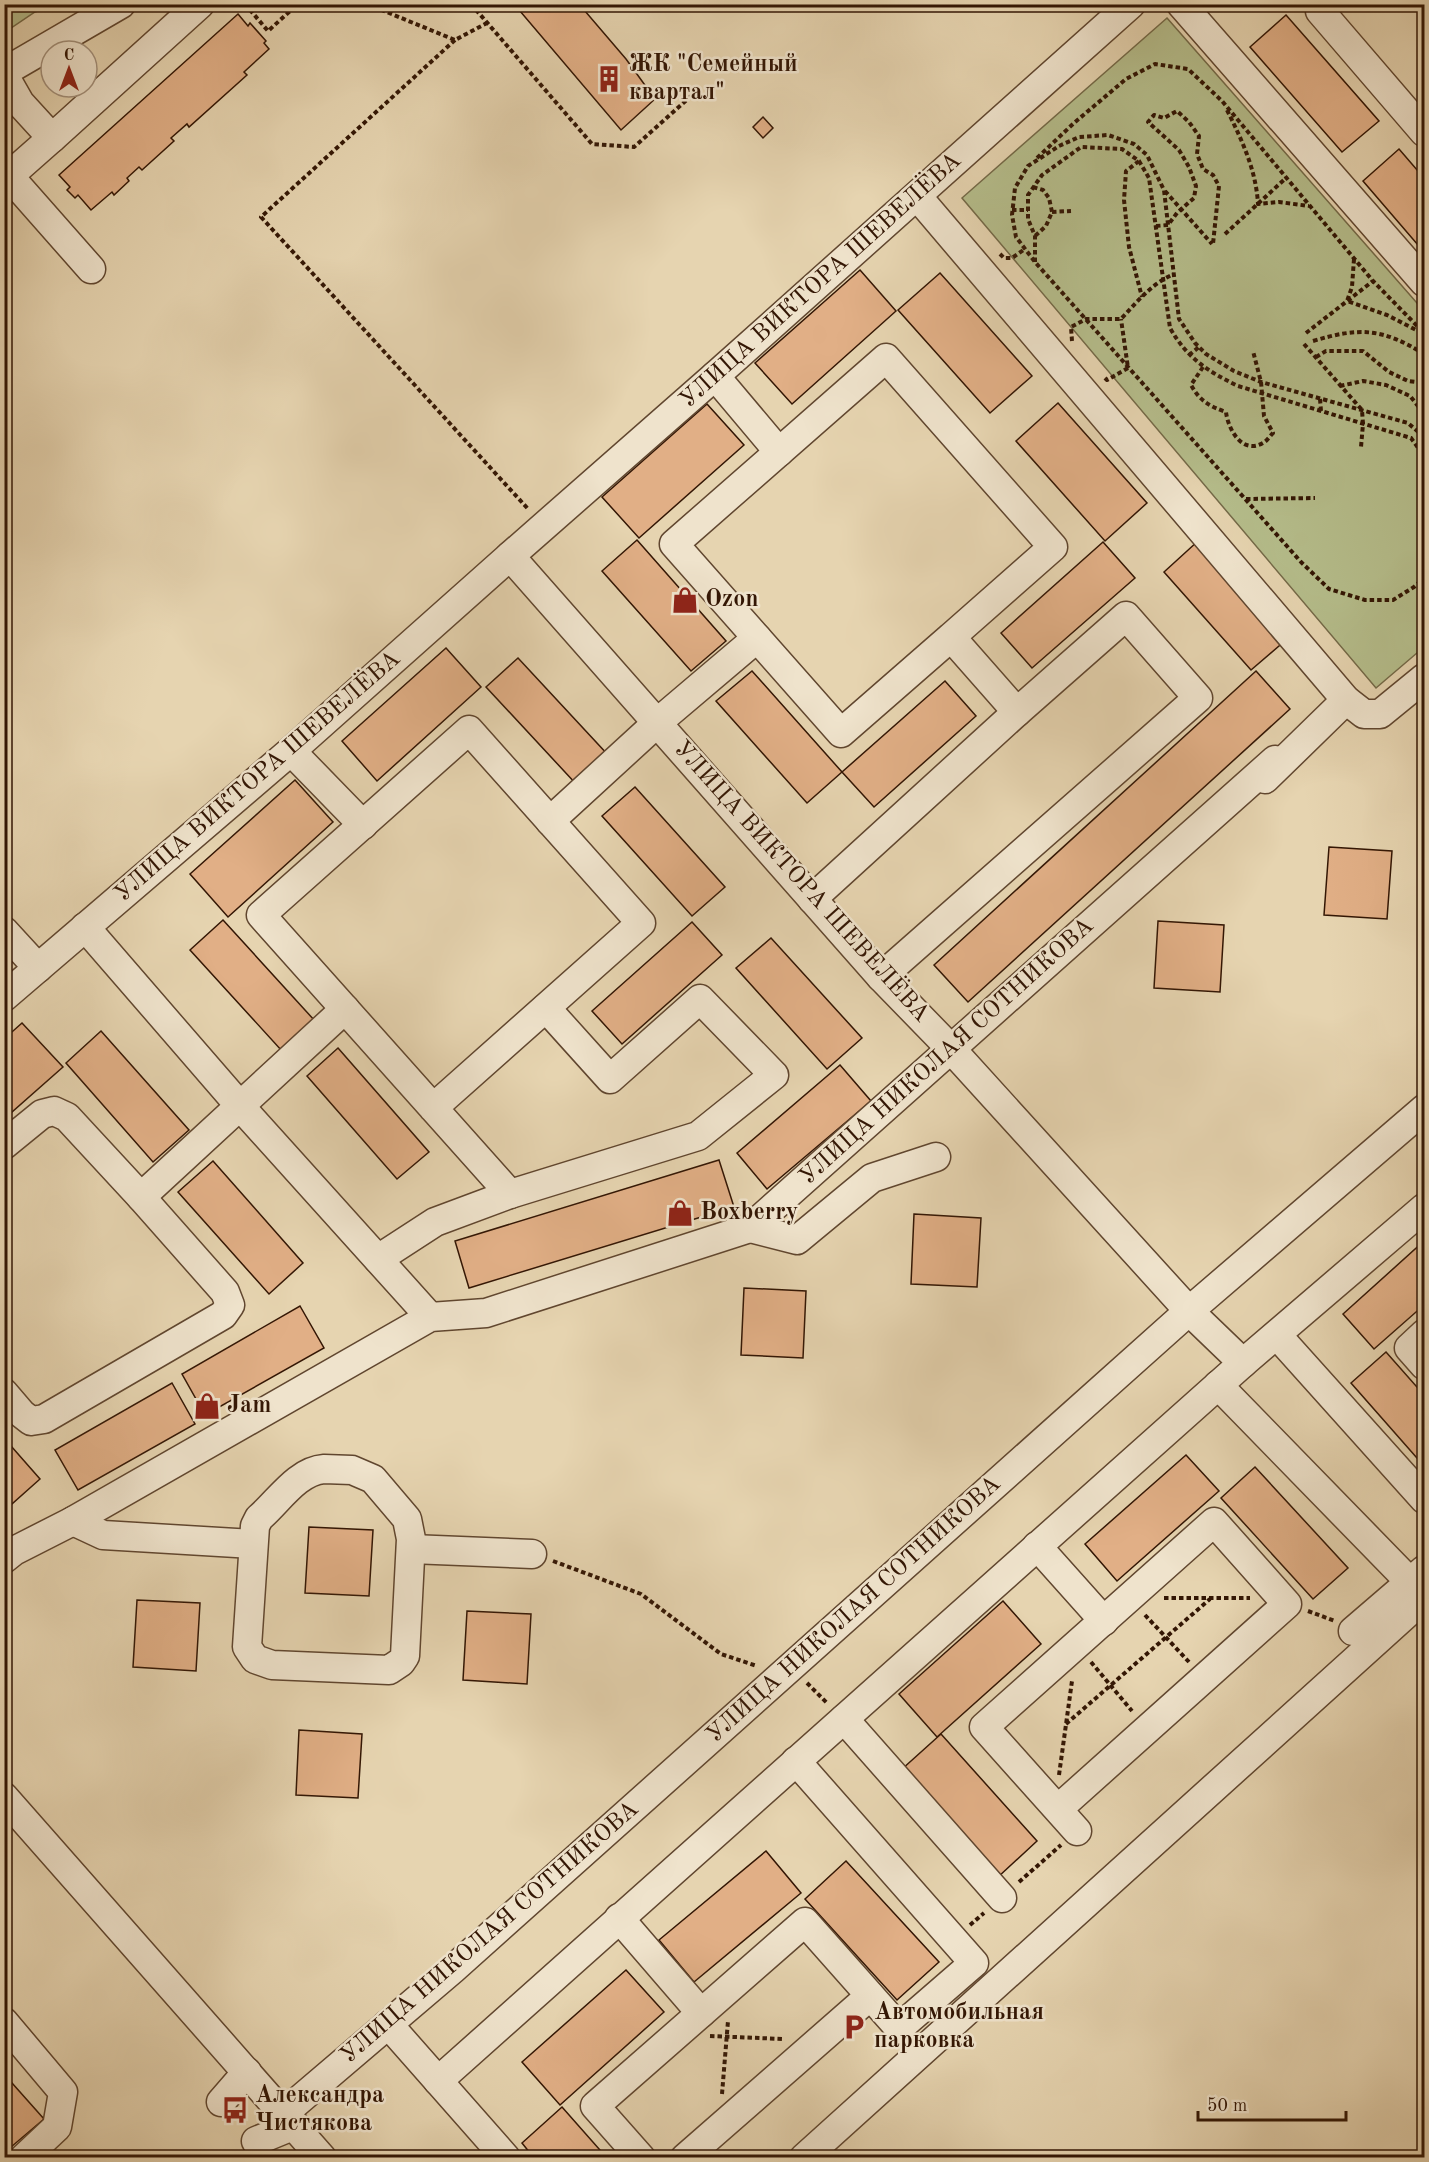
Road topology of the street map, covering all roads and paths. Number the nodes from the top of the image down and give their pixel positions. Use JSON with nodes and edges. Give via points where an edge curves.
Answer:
{"nodes":[{"id":1,"x":122,"y":4,"type":"edge"},
{"id":2,"x":200,"y":4,"type":"edge"},
{"id":3,"x":245,"y":4,"type":"edge"},
{"id":4,"x":298,"y":4,"type":"edge"},
{"id":5,"x":366,"y":4,"type":"edge"},
{"id":6,"x":471,"y":4,"type":"edge"},
{"id":7,"x":1131,"y":4,"type":"edge"},
{"id":8,"x":1181,"y":4,"type":"edge"},
{"id":9,"x":1327,"y":4,"type":"edge"},
{"id":10,"x":487,"y":23,"type":"junction"},
{"id":11,"x":456,"y":40,"type":"junction"},
{"id":12,"x":4,"y":73,"type":"edge"},
{"id":13,"x":691,"y":96,"type":"dead end"},
{"id":14,"x":1222,"y":101,"type":"junction"},
{"id":15,"x":1425,"y":132,"type":"edge"},
{"id":16,"x":52,"y":138,"type":"junction"},
{"id":17,"x":1139,"y":161,"type":"junction"},
{"id":18,"x":1028,"y":166,"type":"junction"},
{"id":19,"x":7,"y":173,"type":"edge"},
{"id":20,"x":1286,"y":178,"type":"junction"},
{"id":21,"x":1033,"y":187,"type":"junction"},
{"id":22,"x":1164,"y":190,"type":"junction"},
{"id":23,"x":917,"y":196,"type":"junction"},
{"id":24,"x":1258,"y":204,"type":"junction"},
{"id":25,"x":1310,"y":206,"type":"junction"},
{"id":26,"x":1012,"y":210,"type":"junction"},
{"id":27,"x":1028,"y":210,"type":"junction"},
{"id":28,"x":1182,"y":210,"type":"junction"},
{"id":29,"x":1071,"y":211,"type":"dead end"},
{"id":30,"x":1053,"y":212,"type":"junction"},
{"id":31,"x":1155,"y":225,"type":"junction"},
{"id":32,"x":1168,"y":225,"type":"junction"},
{"id":33,"x":1226,"y":234,"type":"dead end"},
{"id":34,"x":1035,"y":236,"type":"junction"},
{"id":35,"x":1354,"y":259,"type":"junction"},
{"id":36,"x":1035,"y":262,"type":"junction"},
{"id":37,"x":91,"y":269,"type":"dead end"},
{"id":38,"x":1174,"y":274,"type":"junction"},
{"id":39,"x":1163,"y":278,"type":"junction"},
{"id":40,"x":1373,"y":281,"type":"junction"},
{"id":41,"x":1425,"y":282,"type":"edge"},
{"id":42,"x":1142,"y":297,"type":"junction"},
{"id":43,"x":1347,"y":301,"type":"junction"},
{"id":44,"x":1086,"y":319,"type":"junction"},
{"id":45,"x":1121,"y":319,"type":"junction"},
{"id":46,"x":1306,"y":333,"type":"dead end"},
{"id":47,"x":1425,"y":334,"type":"edge"},
{"id":48,"x":1313,"y":341,"type":"dead end"},
{"id":49,"x":1072,"y":342,"type":"dead end"},
{"id":50,"x":1304,"y":344,"type":"dead end"},
{"id":51,"x":1199,"y":347,"type":"junction"},
{"id":52,"x":1253,"y":351,"type":"dead end"},
{"id":53,"x":1425,"y":354,"type":"edge"},
{"id":54,"x":1189,"y":355,"type":"junction"},
{"id":55,"x":1316,"y":357,"type":"junction"},
{"id":56,"x":1203,"y":367,"type":"junction"},
{"id":57,"x":1128,"y":368,"type":"junction"},
{"id":58,"x":1100,"y":373,"type":"dead end"},
{"id":59,"x":715,"y":376,"type":"junction"},
{"id":60,"x":1261,"y":382,"type":"junction"},
{"id":61,"x":1425,"y":383,"type":"edge"},
{"id":62,"x":1340,"y":386,"type":"junction"},
{"id":63,"x":1263,"y":394,"type":"junction"},
{"id":64,"x":1320,"y":399,"type":"junction"},
{"id":65,"x":1362,"y":410,"type":"junction"},
{"id":66,"x":1425,"y":410,"type":"edge"},
{"id":67,"x":1321,"y":411,"type":"junction"},
{"id":68,"x":1363,"y":424,"type":"junction"},
{"id":69,"x":1425,"y":437,"type":"edge"},
{"id":70,"x":1361,"y":447,"type":"dead end"},
{"id":71,"x":778,"y":452,"type":"junction"},
{"id":72,"x":1425,"y":456,"type":"edge"},
{"id":73,"x":1315,"y":498,"type":"dead end"},
{"id":74,"x":1245,"y":499,"type":"junction"},
{"id":75,"x":544,"y":526,"type":"junction"},
{"id":76,"x":510,"y":556,"type":"junction"},
{"id":77,"x":1425,"y":578,"type":"edge"},
{"id":78,"x":951,"y":637,"type":"junction"},
{"id":79,"x":757,"y":638,"type":"junction"},
{"id":80,"x":1425,"y":678,"type":"edge"},
{"id":81,"x":1346,"y":700,"type":"junction"},
{"id":82,"x":1017,"y":712,"type":"junction"},
{"id":83,"x":658,"y":722,"type":"junction"},
{"id":84,"x":291,"y":751,"type":"junction"},
{"id":85,"x":1275,"y":760,"type":"dead end"},
{"id":86,"x":550,"y":821,"type":"junction"},
{"id":87,"x":363,"y":825,"type":"junction"},
{"id":88,"x":1154,"y":866,"type":"junction"},
{"id":89,"x":812,"y":899,"type":"junction"},
{"id":90,"x":85,"y":927,"type":"junction"},
{"id":91,"x":4,"y":931,"type":"edge"},
{"id":92,"x":38,"y":968,"type":"junction"},
{"id":93,"x":881,"y":977,"type":"junction"},
{"id":94,"x":4,"y":997,"type":"edge"},
{"id":95,"x":546,"y":1008,"type":"junction"},
{"id":96,"x":345,"y":1009,"type":"junction"},
{"id":97,"x":952,"y":1050,"type":"junction"},
{"id":98,"x":240,"y":1106,"type":"junction"},
{"id":99,"x":433,"y":1108,"type":"junction"},
{"id":100,"x":1425,"y":1109,"type":"edge"},
{"id":101,"x":4,"y":1145,"type":"edge"},
{"id":102,"x":936,"y":1157,"type":"dead end"},
{"id":103,"x":510,"y":1194,"type":"junction"},
{"id":104,"x":141,"y":1197,"type":"junction"},
{"id":105,"x":1425,"y":1208,"type":"edge"},
{"id":106,"x":750,"y":1228,"type":"junction"},
{"id":107,"x":378,"y":1259,"type":"junction"},
{"id":108,"x":1189,"y":1311,"type":"junction"},
{"id":109,"x":430,"y":1317,"type":"junction"},
{"id":110,"x":1425,"y":1334,"type":"edge"},
{"id":111,"x":1277,"y":1335,"type":"junction"},
{"id":112,"x":1243,"y":1363,"type":"junction"},
{"id":113,"x":1425,"y":1365,"type":"edge"},
{"id":114,"x":1218,"y":1385,"type":"junction"},
{"id":115,"x":4,"y":1394,"type":"edge"},
{"id":116,"x":1425,"y":1499,"type":"edge"},
{"id":117,"x":73,"y":1521,"type":"junction"},
{"id":118,"x":253,"y":1544,"type":"junction"},
{"id":119,"x":1037,"y":1546,"type":"junction"},
{"id":120,"x":411,"y":1549,"type":"junction"},
{"id":121,"x":8,"y":1550,"type":"edge"},
{"id":122,"x":532,"y":1554,"type":"joint"},
{"id":123,"x":1417,"y":1576,"type":"edge"},
{"id":124,"x":1129,"y":1598,"type":"junction"},
{"id":125,"x":1211,"y":1598,"type":"junction"},
{"id":126,"x":1255,"y":1598,"type":"dead end"},
{"id":127,"x":1287,"y":1604,"type":"junction"},
{"id":128,"x":1104,"y":1621,"type":"junction"},
{"id":129,"x":1353,"y":1631,"type":"joint"},
{"id":130,"x":1166,"y":1638,"type":"junction"},
{"id":131,"x":1077,"y":1645,"type":"junction"},
{"id":132,"x":1191,"y":1665,"type":"dead end"},
{"id":133,"x":782,"y":1675,"type":"junction"},
{"id":134,"x":1111,"y":1686,"type":"junction"},
{"id":135,"x":1135,"y":1715,"type":"dead end"},
{"id":136,"x":844,"y":1719,"type":"junction"},
{"id":137,"x":1066,"y":1725,"type":"junction"},
{"id":138,"x":796,"y":1761,"type":"junction"},
{"id":139,"x":4,"y":1797,"type":"edge"},
{"id":140,"x":1058,"y":1797,"type":"junction"},
{"id":141,"x":1077,"y":1831,"type":"joint"},
{"id":142,"x":1002,"y":1898,"type":"junction"},
{"id":143,"x":620,"y":1918,"type":"junction"},
{"id":144,"x":953,"y":1940,"type":"junction"},
{"id":145,"x":731,"y":1987,"type":"junction"},
{"id":146,"x":870,"y":1996,"type":"junction"},
{"id":147,"x":701,"y":2013,"type":"junction"},
{"id":148,"x":4,"y":2022,"type":"edge"},
{"id":149,"x":388,"y":2024,"type":"junction"},
{"id":150,"x":676,"y":2034,"type":"junction"},
{"id":151,"x":727,"y":2037,"type":"junction"},
{"id":152,"x":818,"y":2041,"type":"junction"},
{"id":153,"x":247,"y":2072,"type":"junction"},
{"id":154,"x":438,"y":2080,"type":"junction"},
{"id":155,"x":221,"y":2102,"type":"dead end"},
{"id":156,"x":289,"y":2119,"type":"junction"},
{"id":157,"x":719,"y":2128,"type":"junction"},
{"id":158,"x":256,"y":2141,"type":"dead end"},
{"id":159,"x":24,"y":2157,"type":"edge"},
{"id":160,"x":322,"y":2157,"type":"edge"},
{"id":161,"x":506,"y":2157,"type":"edge"},
{"id":162,"x":641,"y":2157,"type":"edge"},
{"id":163,"x":685,"y":2157,"type":"edge"},
{"id":164,"x":804,"y":2157,"type":"edge"}],
"edges":[{"from":1,"to":12,"type":"street"},
{"from":2,"to":16,"type":"street"},
{"from":3,"to":4,"type":"path","via":[[268,31]]},
{"from":5,"to":11,"type":"path"},
{"from":6,"to":10,"type":"path"},
{"from":7,"to":23,"type":"street","name":"УЛИЦА ВИКТОРА ШЕВЕЛЁВА"},
{"from":8,"to":41,"type":"street"},
{"from":9,"to":15,"type":"street","via":[[1320,11]]},
{"from":10,"to":11,"type":"path"},
{"from":10,"to":13,"type":"path","via":[[592,144],[634,147]]},
{"from":11,"to":75,"type":"path","via":[[261,217]]},
{"from":12,"to":16,"type":"street","via":[[20,103]]},
{"from":14,"to":18,"type":"path","via":[[1188,69],[1155,64],[1126,79]]},
{"from":14,"to":20,"type":"path"},
{"from":14,"to":24,"type":"path","via":[[1251,164]]},
{"from":16,"to":19,"type":"street"},
{"from":17,"to":21,"type":"path","via":[[1122,149],[1081,147],[1042,175]]},
{"from":17,"to":31,"type":"path","via":[[1149,178]]},
{"from":17,"to":42,"type":"path","via":[[1126,171],[1124,200],[1129,247]]},
{"from":18,"to":22,"type":"path","via":[[1079,136],[1108,135],[1134,144],[1147,155]]},
{"from":18,"to":26,"type":"path","via":[[1015,188]]},
{"from":19,"to":37,"type":"street"},
{"from":20,"to":24,"type":"path"},
{"from":20,"to":25,"type":"path"},
{"from":21,"to":27,"type":"path","via":[[1028,195]]},
{"from":21,"to":30,"type":"path","via":[[1043,190]]},
{"from":22,"to":28,"type":"path"},
{"from":22,"to":32,"type":"path"},
{"from":23,"to":59,"type":"street","name":"УЛИЦА ВИКТОРА ШЕВЕЛЁВА"},
{"from":23,"to":81,"type":"street"},
{"from":24,"to":25,"type":"path"},
{"from":24,"to":33,"type":"path"},
{"from":25,"to":35,"type":"path"},
{"from":26,"to":27,"type":"path"},
{"from":26,"to":36,"type":"path","via":[[1016,237]]},
{"from":27,"to":34,"type":"path"},
{"from":28,"to":28,"type":"path","via":[[1194,198],[1196,186],[1189,167],[1179,150],[1148,122],[1154,115],[1164,118],[1177,111],[1199,136],[1197,154],[1203,169],[1213,175],[1219,186],[1213,244]]},
{"from":28,"to":32,"type":"path"},
{"from":29,"to":30,"type":"path"},
{"from":30,"to":34,"type":"path"},
{"from":31,"to":32,"type":"path"},
{"from":31,"to":39,"type":"path"},
{"from":32,"to":38,"type":"path"},
{"from":34,"to":36,"type":"path"},
{"from":35,"to":40,"type":"path"},
{"from":35,"to":43,"type":"path"},
{"from":36,"to":44,"type":"path"},
{"from":38,"to":39,"type":"path"},
{"from":38,"to":51,"type":"path","via":[[1179,319]]},
{"from":39,"to":42,"type":"path"},
{"from":39,"to":54,"type":"path","via":[[1170,328]]},
{"from":40,"to":43,"type":"path"},
{"from":40,"to":47,"type":"path"},
{"from":42,"to":45,"type":"path"},
{"from":43,"to":46,"type":"path"},
{"from":43,"to":47,"type":"path"},
{"from":44,"to":45,"type":"path"},
{"from":44,"to":49,"type":"path","via":[[1071,327]]},
{"from":44,"to":57,"type":"path"},
{"from":45,"to":57,"type":"path"},
{"from":48,"to":53,"type":"path","via":[[1341,332],[1376,331]]},
{"from":50,"to":55,"type":"path"},
{"from":51,"to":54,"type":"path"},
{"from":51,"to":60,"type":"path","via":[[1234,371]]},
{"from":52,"to":60,"type":"path"},
{"from":54,"to":56,"type":"path"},
{"from":55,"to":61,"type":"path","via":[[1326,351],[1363,351],[1389,372],[1408,381]]},
{"from":55,"to":62,"type":"path"},
{"from":56,"to":63,"type":"path"},
{"from":56,"to":63,"type":"path","via":[[1191,385],[1197,396],[1207,405],[1226,412],[1227,422],[1239,441],[1251,446],[1263,443],[1274,433],[1264,416]]},
{"from":57,"to":58,"type":"path","via":[[1107,380]]},
{"from":57,"to":74,"type":"path"},
{"from":59,"to":71,"type":"street"},
{"from":59,"to":75,"type":"street","name":"УЛИЦА ВИКТОРА ШЕВЕЛЁВА"},
{"from":60,"to":63,"type":"path"},
{"from":60,"to":64,"type":"path"},
{"from":62,"to":65,"type":"path"},
{"from":62,"to":66,"type":"path","via":[[1363,381],[1386,385],[1410,396]]},
{"from":63,"to":67,"type":"path"},
{"from":64,"to":65,"type":"path"},
{"from":64,"to":67,"type":"path"},
{"from":65,"to":68,"type":"path"},
{"from":65,"to":69,"type":"path","via":[[1408,423]]},
{"from":67,"to":68,"type":"path"},
{"from":68,"to":70,"type":"path"},
{"from":68,"to":72,"type":"path","via":[[1411,438]]},
{"from":71,"to":78,"type":"street","via":[[886,358],[1053,547]]},
{"from":71,"to":79,"type":"street","via":[[674,544]]},
{"from":73,"to":74,"type":"path"},
{"from":74,"to":77,"type":"path","via":[[1329,590],[1365,600],[1393,600]]},
{"from":75,"to":76,"type":"street","name":"УЛИЦА ВИКТОРА ШЕВЕЛЁВА"},
{"from":76,"to":83,"type":"street","name":"УЛИЦА ВИКТОРА ШЕВЕЛЁВА"},
{"from":76,"to":84,"type":"street","name":"УЛИЦА ВИКТОРА ШЕВЕЛЁВА"},
{"from":78,"to":79,"type":"street","via":[[841,733]]},
{"from":78,"to":82,"type":"street"},
{"from":79,"to":83,"type":"street"},
{"from":80,"to":81,"type":"street","via":[[1380,714],[1364,714]]},
{"from":81,"to":88,"type":"street","via":[[1192,851]]},
{"from":82,"to":89,"type":"street"},
{"from":82,"to":93,"type":"street","via":[[1126,616],[1198,698]]},
{"from":83,"to":86,"type":"street"},
{"from":83,"to":89,"type":"street","name":"УЛИЦА ВИКТОРА ШЕВЕЛЁВА"},
{"from":84,"to":87,"type":"street"},
{"from":84,"to":90,"type":"street","name":"УЛИЦА ВИКТОРА ШЕВЕЛЁВА"},
{"from":85,"to":88,"type":"street","name":"УЛИЦА НИКОЛАЯ СОТНИКОВА"},
{"from":86,"to":87,"type":"street","via":[[470,730]]},
{"from":86,"to":95,"type":"street","via":[[641,923]]},
{"from":87,"to":96,"type":"street","via":[[261,915]]},
{"from":88,"to":97,"type":"street","name":"УЛИЦА НИКОЛАЯ СОТНИКОВА"},
{"from":89,"to":93,"type":"street","name":"УЛИЦА ВИКТОРА ШЕВЕЛЁВА"},
{"from":90,"to":92,"type":"street","name":"УЛИЦА ВИКТОРА ШЕВЕЛЁВА"},
{"from":90,"to":98,"type":"street"},
{"from":91,"to":92,"type":"street"},
{"from":92,"to":94,"type":"street","name":"УЛИЦА ВИКТОРА ШЕВЕЛЁВА"},
{"from":93,"to":97,"type":"street","name":"УЛИЦА ВИКТОРА ШЕВЕЛЁВА"},
{"from":95,"to":99,"type":"street"},
{"from":95,"to":103,"type":"street","via":[[610,1079],[700,999],[774,1075],[698,1136]]},
{"from":96,"to":98,"type":"street"},
{"from":96,"to":99,"type":"street"},
{"from":97,"to":106,"type":"street","name":"УЛИЦА НИКОЛАЯ СОТНИКОВА"},
{"from":97,"to":108,"type":"street","name":"УЛИЦА ВИКТОРА ШЕВЕЛЁВА"},
{"from":98,"to":104,"type":"street"},
{"from":98,"to":107,"type":"street"},
{"from":99,"to":103,"type":"street"},
{"from":100,"to":108,"type":"street","name":"УЛИЦА НИКОЛАЯ СОТНИКОВА"},
{"from":101,"to":104,"type":"street","via":[[42,1113],[54,1111],[67,1118]]},
{"from":102,"to":106,"type":"street","via":[[872,1178],[797,1240]]},
{"from":103,"to":107,"type":"street","via":[[435,1222]]},
{"from":104,"to":115,"type":"street","via":[[225,1292],[230,1305],[223,1315],[44,1419],[31,1421]]},
{"from":105,"to":111,"type":"street"},
{"from":106,"to":109,"type":"street","name":"УЛИЦА НИКОЛАЯ СОТНИКОВА","via":[[486,1313]]},
{"from":107,"to":109,"type":"street"},
{"from":108,"to":112,"type":"street","name":"УЛИЦА ВИКТОРА ШЕВЕЛЁВА"},
{"from":108,"to":133,"type":"street","name":"УЛИЦА НИКОЛАЯ СОТНИКОВА"},
{"from":109,"to":117,"type":"street","name":"УЛИЦА НИКОЛАЯ СОТНИКОВА"},
{"from":110,"to":113,"type":"street","via":[[1409,1348]]},
{"from":111,"to":112,"type":"street"},
{"from":111,"to":116,"type":"street"},
{"from":112,"to":114,"type":"street"},
{"from":114,"to":119,"type":"street"},
{"from":114,"to":123,"type":"street"},
{"from":117,"to":118,"type":"street","via":[[103,1535]]},
{"from":117,"to":121,"type":"street","name":"УЛИЦА НИКОЛАЯ СОТНИКОВА"},
{"from":118,"to":120,"type":"street","via":[[259,1518],[303,1476],[324,1468],[352,1470],[372,1479],[406,1519]]},
{"from":118,"to":120,"type":"street","via":[[248,1647],[255,1659],[272,1665],[379,1671],[396,1667],[405,1656]]},
{"from":119,"to":128,"type":"street"},
{"from":119,"to":136,"type":"street"},
{"from":120,"to":122,"type":"street"},
{"from":122,"to":133,"type":"path","via":[[641,1594],[721,1654]]},
{"from":123,"to":129,"type":"street"},
{"from":123,"to":164,"type":"street","via":[[1424,1598]]},
{"from":124,"to":125,"type":"path"},
{"from":124,"to":127,"type":"street","via":[[1214,1522]]},
{"from":124,"to":128,"type":"street"},
{"from":124,"to":130,"type":"path"},
{"from":125,"to":126,"type":"path"},
{"from":125,"to":130,"type":"path"},
{"from":127,"to":129,"type":"path"},
{"from":127,"to":140,"type":"street"},
{"from":128,"to":131,"type":"street"},
{"from":130,"to":132,"type":"path"},
{"from":130,"to":134,"type":"path"},
{"from":131,"to":134,"type":"path"},
{"from":131,"to":137,"type":"path"},
{"from":131,"to":140,"type":"street","via":[[984,1727]]},
{"from":133,"to":136,"type":"path","via":[[807,1683]]},
{"from":133,"to":149,"type":"street","name":"УЛИЦА НИКОЛАЯ СОТНИКОВА"},
{"from":134,"to":135,"type":"path"},
{"from":134,"to":137,"type":"path"},
{"from":136,"to":138,"type":"street"},
{"from":136,"to":142,"type":"street"},
{"from":137,"to":140,"type":"path"},
{"from":138,"to":143,"type":"street"},
{"from":138,"to":144,"type":"street"},
{"from":139,"to":153,"type":"street"},
{"from":140,"to":141,"type":"street"},
{"from":141,"to":142,"type":"path"},
{"from":142,"to":144,"type":"path"},
{"from":143,"to":147,"type":"street"},
{"from":143,"to":154,"type":"street"},
{"from":144,"to":146,"type":"street","via":[[974,1963],[899,2028]]},
{"from":145,"to":146,"type":"street","via":[[805,1922]]},
{"from":145,"to":147,"type":"street"},
{"from":145,"to":151,"type":"path"},
{"from":146,"to":152,"type":"street"},
{"from":147,"to":150,"type":"street"},
{"from":148,"to":159,"type":"street","via":[[63,2092],[57,2127]]},
{"from":149,"to":154,"type":"street"},
{"from":149,"to":156,"type":"street","name":"УЛИЦА НИКОЛАЯ СОТНИКОВА"},
{"from":150,"to":151,"type":"path"},
{"from":150,"to":162,"type":"street","via":[[595,2106]]},
{"from":151,"to":152,"type":"path"},
{"from":151,"to":157,"type":"path"},
{"from":152,"to":157,"type":"street"},
{"from":153,"to":155,"type":"street"},
{"from":153,"to":156,"type":"street"},
{"from":154,"to":161,"type":"street"},
{"from":156,"to":158,"type":"street","name":"УЛИЦА НИКОЛАЯ СОТНИКОВА"},
{"from":156,"to":160,"type":"street"},
{"from":157,"to":163,"type":"street"}]}
